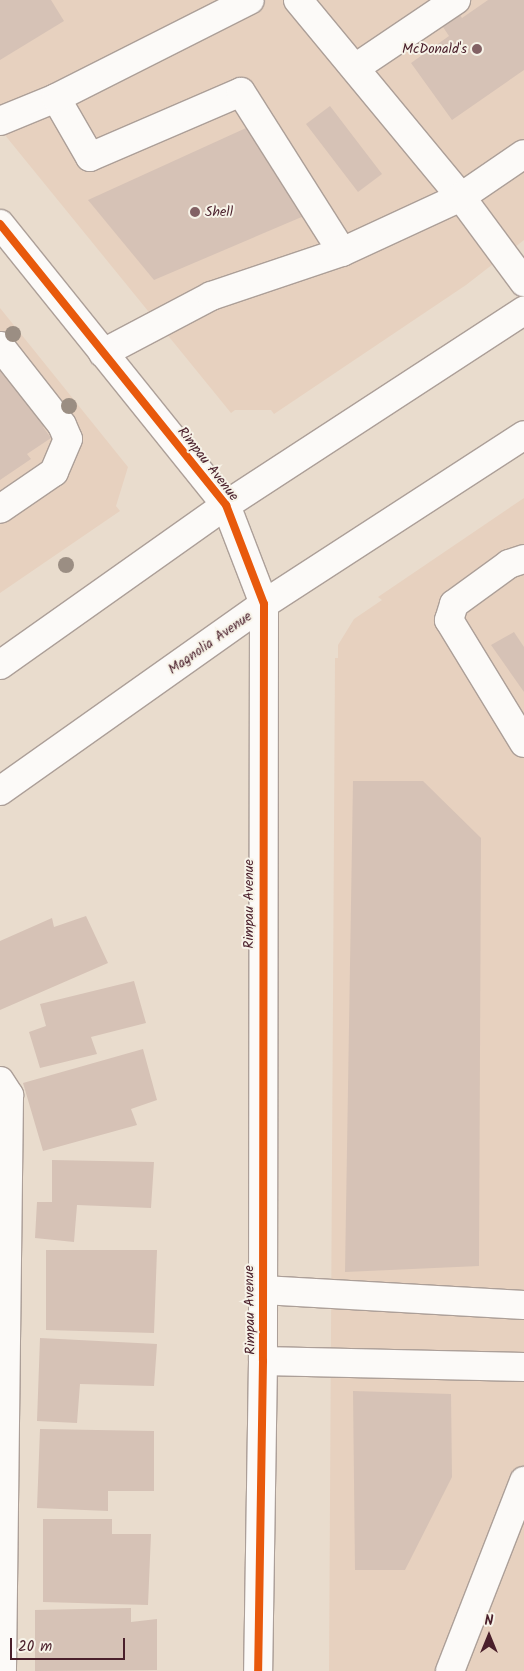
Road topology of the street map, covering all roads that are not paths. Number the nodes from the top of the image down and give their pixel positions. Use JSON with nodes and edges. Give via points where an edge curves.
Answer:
{"nodes":[{"id":1,"x":250,"y":0,"type":"edge"},
{"id":2,"x":298,"y":0,"type":"edge"},
{"id":3,"x":456,"y":0,"type":"edge"},
{"id":4,"x":355,"y":68,"type":"junction"},
{"id":5,"x":56,"y":98,"type":"junction"},
{"id":6,"x":0,"y":121,"type":"edge"},
{"id":7,"x":524,"y":154,"type":"edge"},
{"id":8,"x":461,"y":197,"type":"junction"},
{"id":9,"x":0,"y":224,"type":"edge"},
{"id":10,"x":342,"y":252,"type":"junction"},
{"id":11,"x":524,"y":282,"type":"edge"},
{"id":12,"x":524,"y":312,"type":"edge"},
{"id":13,"x":0,"y":346,"type":"edge"},
{"id":14,"x":103,"y":353,"type":"junction"},
{"id":15,"x":524,"y":435,"type":"edge"},
{"id":16,"x":226,"y":505,"type":"junction"},
{"id":17,"x":0,"y":509,"type":"edge"},
{"id":18,"x":524,"y":559,"type":"edge"},
{"id":19,"x":264,"y":604,"type":"junction"},
{"id":20,"x":0,"y":665,"type":"edge"},
{"id":21,"x":524,"y":743,"type":"edge"},
{"id":22,"x":0,"y":791,"type":"edge"},
{"id":23,"x":0,"y":1081,"type":"edge"},
{"id":24,"x":262,"y":1290,"type":"junction"},
{"id":25,"x":524,"y":1305,"type":"edge"},
{"id":26,"x":263,"y":1361,"type":"junction"},
{"id":27,"x":524,"y":1367,"type":"edge"},
{"id":28,"x":524,"y":1481,"type":"edge"},
{"id":29,"x":1,"y":1532,"type":"edge"},
{"id":30,"x":2,"y":1671,"type":"edge"},
{"id":31,"x":258,"y":1671,"type":"edge"},
{"id":32,"x":450,"y":1671,"type":"edge"}],
"edges":[{"from":1,"to":5,"type":"main road"},
{"from":2,"to":4,"type":"main road"},
{"from":3,"to":4,"type":"main road"},
{"from":4,"to":8,"type":"main road"},
{"from":5,"to":6,"type":"main road"},
{"from":5,"to":10,"type":"main road","via":[[90,157],[241,92]]},
{"from":7,"to":8,"type":"main road"},
{"from":8,"to":10,"type":"main road"},
{"from":8,"to":11,"type":"main road"},
{"from":9,"to":14,"type":"main road","name":"Rimpau Avenue"},
{"from":10,"to":14,"type":"main road","via":[[211,296]]},
{"from":12,"to":16,"type":"main road"},
{"from":13,"to":17,"type":"main road","via":[[62,425],[68,440],[54,472]]},
{"from":14,"to":16,"type":"main road","name":"Rimpau Avenue"},
{"from":15,"to":19,"type":"main road","name":"Magnolia Avenue"},
{"from":16,"to":19,"type":"main road","name":"Rimpau Avenue"},
{"from":16,"to":20,"type":"main road"},
{"from":18,"to":21,"type":"main road","via":[[510,564],[454,604],[449,620]]},
{"from":19,"to":22,"type":"main road","name":"Magnolia Avenue"},
{"from":19,"to":24,"type":"main road","name":"Rimpau Avenue"},
{"from":23,"to":29,"type":"main road","via":[[9,1095]]},
{"from":24,"to":25,"type":"main road"},
{"from":24,"to":26,"type":"main road","name":"Rimpau Avenue"},
{"from":26,"to":27,"type":"main road"},
{"from":26,"to":31,"type":"main road","name":"Rimpau Avenue"},
{"from":28,"to":32,"type":"main road"},
{"from":29,"to":30,"type":"main road"}]}
